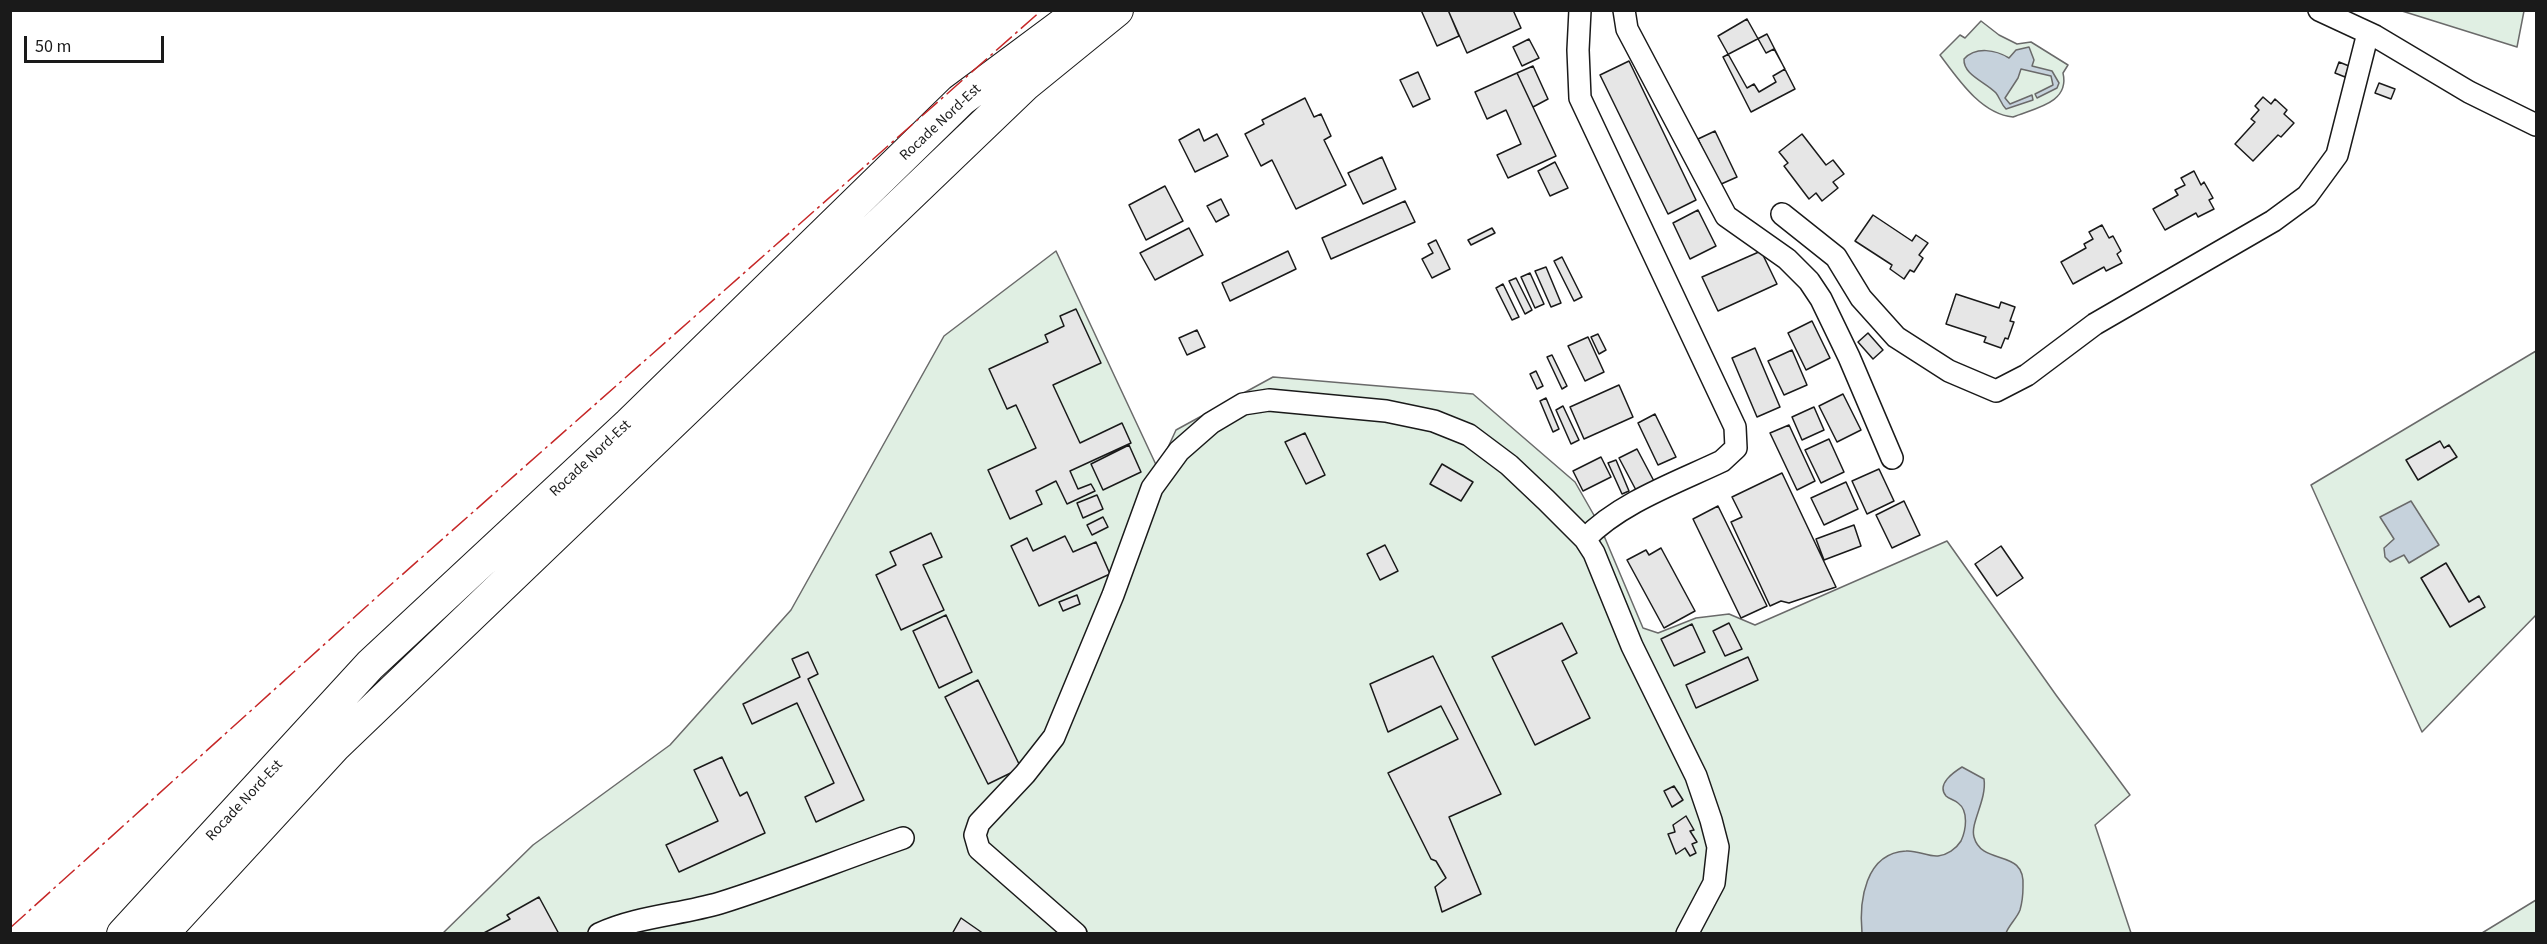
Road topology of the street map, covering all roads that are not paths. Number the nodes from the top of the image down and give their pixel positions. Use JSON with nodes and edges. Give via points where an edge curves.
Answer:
{"nodes":[{"id":1,"x":1082,"y":10,"type":"edge"},
{"id":2,"x":1117,"y":10,"type":"edge"},
{"id":3,"x":1580,"y":10,"type":"edge"},
{"id":4,"x":1624,"y":10,"type":"edge"},
{"id":5,"x":2319,"y":10,"type":"edge"},
{"id":6,"x":2368,"y":33,"type":"junction"},
{"id":7,"x":2536,"y":124,"type":"edge"},
{"id":8,"x":1782,"y":214,"type":"dead end"},
{"id":9,"x":1892,"y":458,"type":"dead end"},
{"id":10,"x":1585,"y":538,"type":"junction"},
{"id":11,"x":903,"y":837,"type":"dead end"},
{"id":12,"x":123,"y":933,"type":"edge"},
{"id":13,"x":162,"y":933,"type":"edge"},
{"id":14,"x":599,"y":933,"type":"edge"},
{"id":15,"x":1076,"y":933,"type":"edge"},
{"id":16,"x":1687,"y":933,"type":"edge"}],
"edges":[{"from":1,"to":12,"type":"highway","name":"Rocade Nord-Est","via":[[961,100],[629,424],[370,665]]},
{"from":2,"to":13,"type":"highway","name":"Rocade Nord-Est","via":[[1026,84],[335,746]]},
{"from":3,"to":10,"type":"street","via":[[1580,98],[1735,427],[1736,448],[1722,461],[1619,511]]},
{"from":4,"to":9,"type":"street","via":[[1627,29],[1726,216],[1787,259],[1821,299]]},
{"from":5,"to":6,"type":"street"},
{"from":6,"to":7,"type":"street","via":[[2460,88]]},
{"from":6,"to":8,"type":"street","via":[[2337,155],[2307,196],[2273,221],[2095,324],[2027,375],[1996,392],[1950,371],[1896,338],[1861,298],[1836,257]]},
{"from":10,"to":15,"type":"street","via":[[1509,465],[1468,435],[1434,421],[1386,411],[1269,400],[1243,404],[1211,423],[1179,451],[1152,488],[1054,737],[979,823],[975,835],[979,849]]},
{"from":10,"to":16,"type":"street","via":[[1632,646],[1696,776],[1718,847],[1714,883]]},
{"from":11,"to":14,"type":"street","via":[[720,902],[642,918]]}]}
